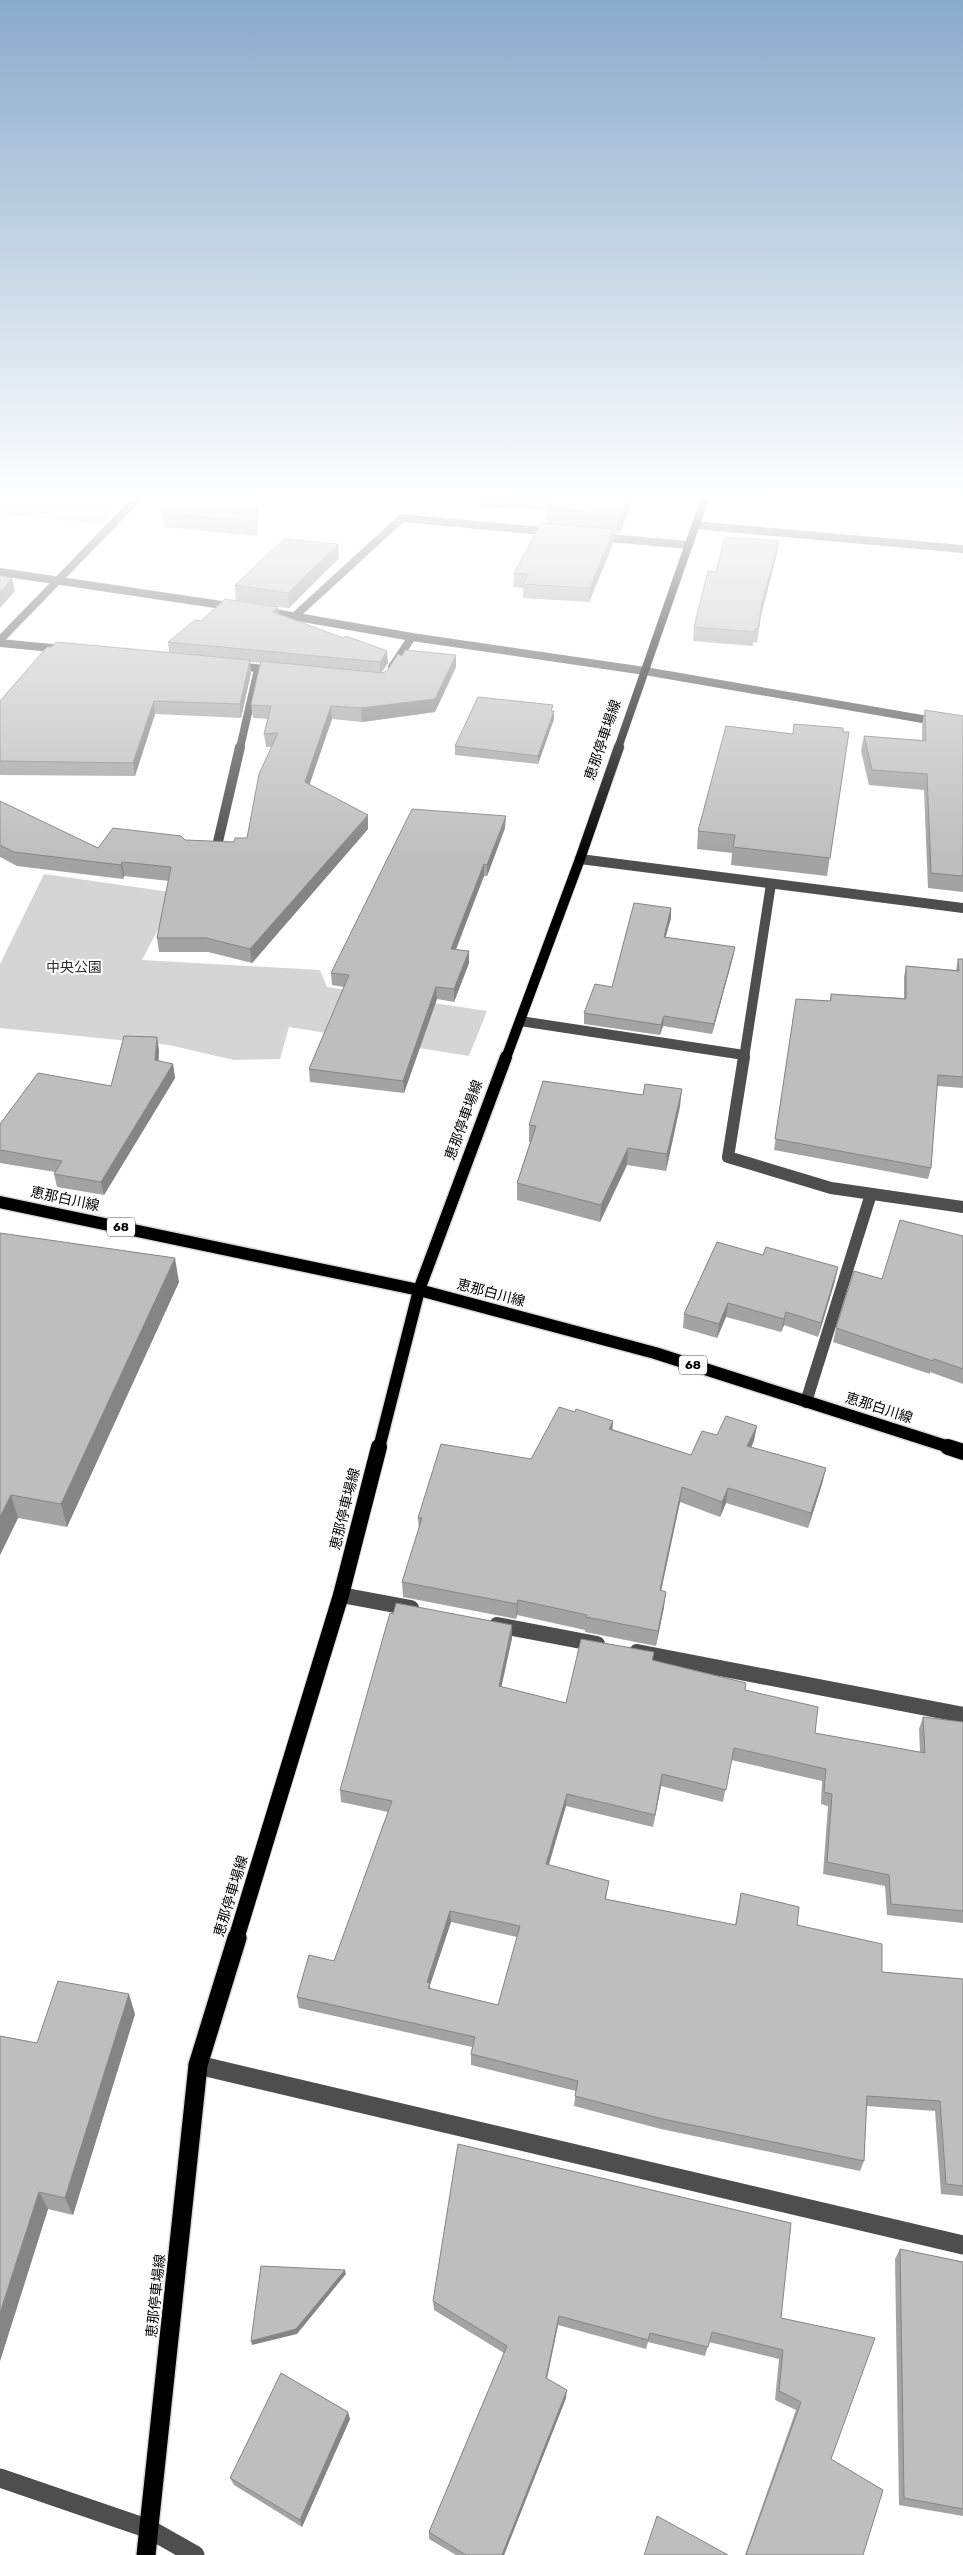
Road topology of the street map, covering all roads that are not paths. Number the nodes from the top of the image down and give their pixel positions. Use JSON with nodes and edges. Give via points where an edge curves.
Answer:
{"nodes":[{"id":1,"x":21,"y":620,"type":"edge"},
{"id":2,"x":322,"y":620,"type":"edge"},
{"id":3,"x":663,"y":620,"type":"edge"},
{"id":4,"x":412,"y":638,"type":"junction"},
{"id":5,"x":0,"y":642,"type":"edge"},
{"id":6,"x":70,"y":650,"type":"edge"},
{"id":7,"x":228,"y":666,"type":"edge"},
{"id":8,"x":258,"y":669,"type":"junction"},
{"id":9,"x":287,"y":671,"type":"edge"},
{"id":10,"x":645,"y":671,"type":"junction"},
{"id":11,"x":388,"y":673,"type":"edge"},
{"id":12,"x":963,"y":726,"type":"edge"},
{"id":13,"x":217,"y":846,"type":"edge"},
{"id":14,"x":580,"y":859,"type":"junction"},
{"id":15,"x":771,"y":884,"type":"junction"},
{"id":16,"x":963,"y":908,"type":"edge"},
{"id":17,"x":520,"y":1021,"type":"junction"},
{"id":18,"x":744,"y":1054,"type":"junction"},
{"id":19,"x":871,"y":1194,"type":"junction"},
{"id":20,"x":0,"y":1202,"type":"edge"},
{"id":21,"x":963,"y":1208,"type":"edge"},
{"id":22,"x":419,"y":1290,"type":"junction"},
{"id":23,"x":806,"y":1402,"type":"junction"},
{"id":24,"x":963,"y":1452,"type":"edge"},
{"id":25,"x":341,"y":1594,"type":"junction"},
{"id":26,"x":429,"y":1612,"type":"edge"},
{"id":27,"x":477,"y":1621,"type":"edge"},
{"id":28,"x":963,"y":1715,"type":"edge"},
{"id":29,"x":198,"y":2065,"type":"junction"},
{"id":30,"x":963,"y":2245,"type":"edge"},
{"id":31,"x":0,"y":2478,"type":"edge"},
{"id":32,"x":149,"y":2528,"type":"junction"},
{"id":33,"x":146,"y":2555,"type":"edge"},
{"id":34,"x":195,"y":2555,"type":"edge"}],
"edges":[{"from":1,"to":5,"type":"street"},
{"from":2,"to":4,"type":"street"},
{"from":3,"to":10,"type":"main road","name":"恵那停車場線"},
{"from":4,"to":10,"type":"street"},
{"from":4,"to":11,"type":"street"},
{"from":5,"to":6,"type":"street"},
{"from":7,"to":8,"type":"street"},
{"from":8,"to":9,"type":"street"},
{"from":8,"to":13,"type":"street"},
{"from":10,"to":12,"type":"street"},
{"from":10,"to":14,"type":"main road","name":"恵那停車場線"},
{"from":14,"to":15,"type":"street"},
{"from":14,"to":17,"type":"main road","name":"恵那停車場線"},
{"from":15,"to":16,"type":"street"},
{"from":15,"to":18,"type":"street"},
{"from":17,"to":18,"type":"street"},
{"from":17,"to":22,"type":"main road","name":"恵那停車場線"},
{"from":18,"to":19,"type":"street","via":[[728,1158],[831,1188]]},
{"from":19,"to":21,"type":"street"},
{"from":19,"to":23,"type":"street"},
{"from":20,"to":22,"type":"main road","name":"恵那白川線","number":"68"},
{"from":22,"to":23,"type":"main road","name":"恵那白川線","number":"68","via":[[655,1353]]},
{"from":22,"to":25,"type":"main road","name":"恵那停車場線"},
{"from":23,"to":24,"type":"main road","name":"恵那白川線","number":"68"},
{"from":25,"to":26,"type":"street"},
{"from":25,"to":29,"type":"main road","name":"恵那停車場線"},
{"from":27,"to":28,"type":"street"},
{"from":29,"to":30,"type":"street"},
{"from":29,"to":32,"type":"main road","name":"恵那停車場線"},
{"from":31,"to":32,"type":"street"},
{"from":32,"to":33,"type":"main road","name":"恵那停車場線"},
{"from":32,"to":34,"type":"street"}]}
